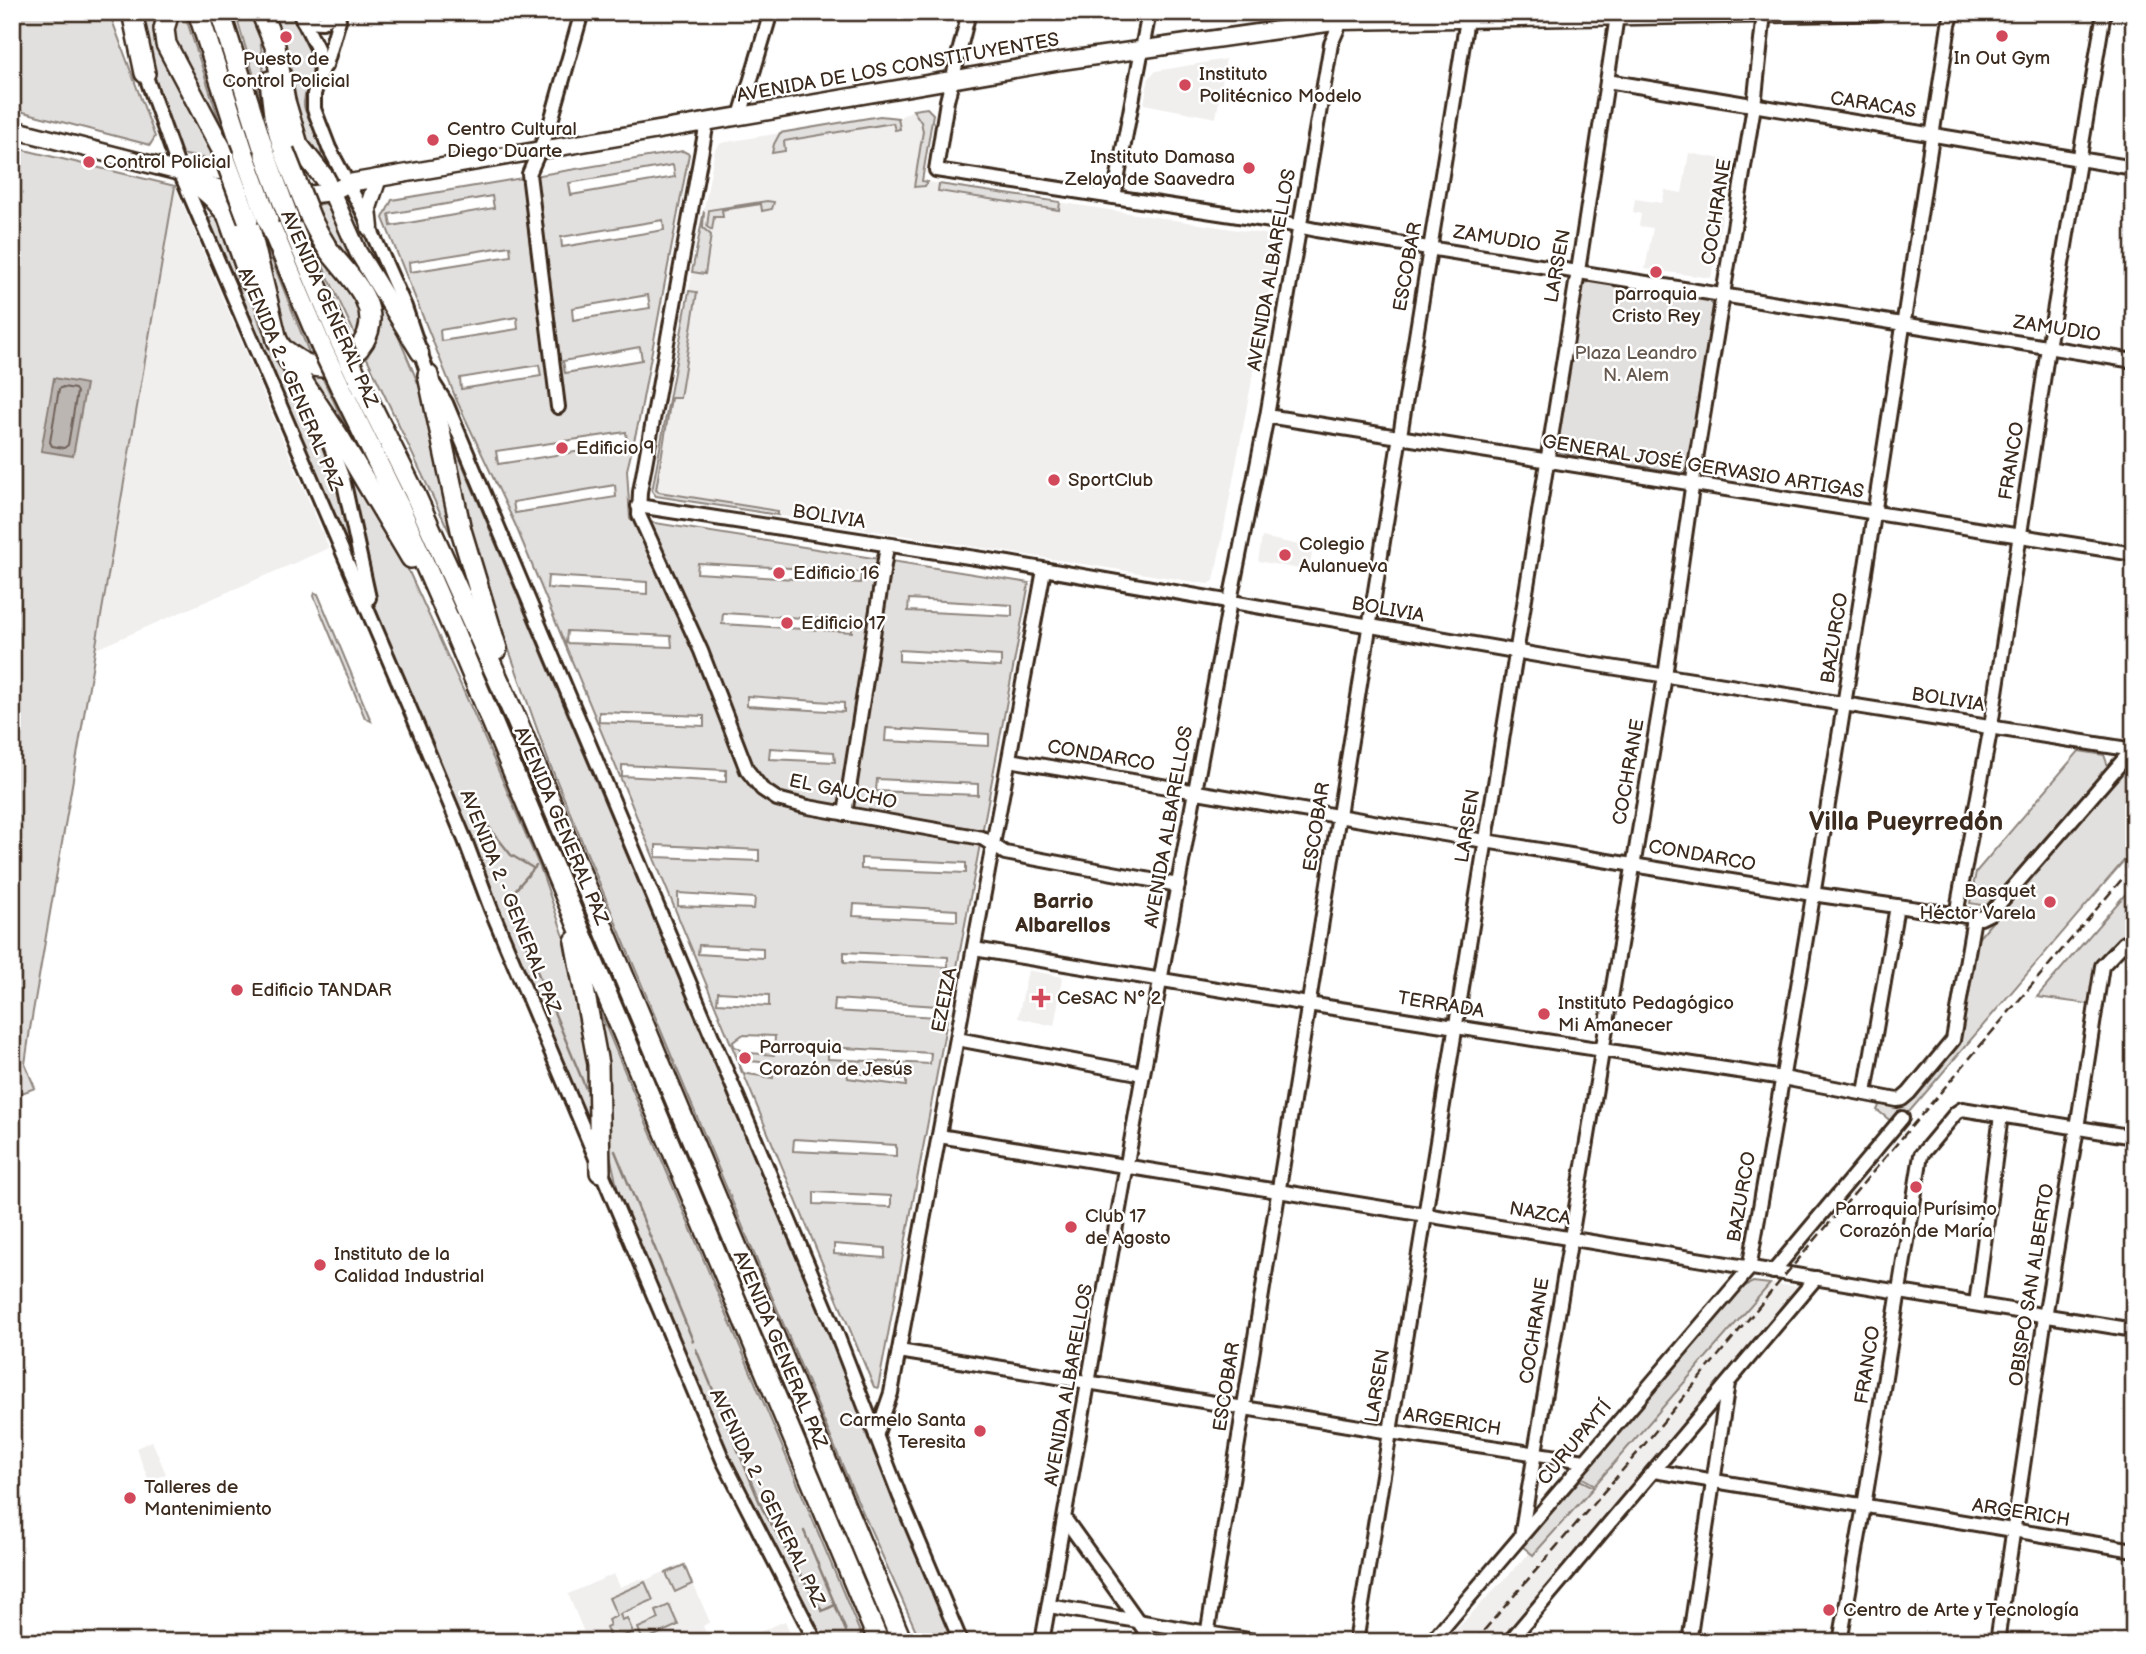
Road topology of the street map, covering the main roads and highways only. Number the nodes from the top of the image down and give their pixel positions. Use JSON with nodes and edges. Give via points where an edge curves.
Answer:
{"nodes":[{"id":1,"x":132,"y":12,"type":"edge"},
{"id":2,"x":169,"y":12,"type":"edge"},
{"id":3,"x":198,"y":12,"type":"edge"},
{"id":4,"x":220,"y":12,"type":"edge"},
{"id":5,"x":1864,"y":12,"type":"edge"},
{"id":6,"x":1877,"y":12,"type":"edge"},
{"id":7,"x":1764,"y":13,"type":"edge"},
{"id":8,"x":1571,"y":15,"type":"edge"},
{"id":9,"x":1343,"y":17,"type":"edge"},
{"id":10,"x":263,"y":20,"type":"edge"},
{"id":11,"x":145,"y":73,"type":"road end"},
{"id":12,"x":12,"y":129,"type":"edge"},
{"id":13,"x":275,"y":152,"type":"junction"},
{"id":14,"x":220,"y":171,"type":"dead end"},
{"id":15,"x":187,"y":176,"type":"junction"},
{"id":16,"x":297,"y":178,"type":"dead end"},
{"id":17,"x":378,"y":178,"type":"junction"},
{"id":18,"x":329,"y":186,"type":"junction"},
{"id":19,"x":231,"y":192,"type":"dead end"},
{"id":20,"x":306,"y":195,"type":"dead end"},
{"id":21,"x":370,"y":228,"type":"road end"},
{"id":22,"x":277,"y":336,"type":"junction"},
{"id":23,"x":331,"y":344,"type":"junction"},
{"id":24,"x":420,"y":353,"type":"road end"},
{"id":25,"x":428,"y":375,"type":"road end"},
{"id":26,"x":348,"y":380,"type":"junction"},
{"id":27,"x":454,"y":631,"type":"junction"},
{"id":28,"x":517,"y":721,"type":"junction"},
{"id":29,"x":565,"y":895,"type":"junction"},
{"id":30,"x":600,"y":1172,"type":"road end"},
{"id":31,"x":882,"y":1594,"type":"junction"},
{"id":32,"x":879,"y":1642,"type":"edge"},
{"id":33,"x":902,"y":1642,"type":"edge"},
{"id":34,"x":911,"y":1642,"type":"edge"}],
"edges":[{"from":1,"to":11,"type":"highway"},
{"from":2,"to":22,"type":"highway","bridge":true,"via":[[166,44],[221,148],[248,220]]},
{"from":3,"to":23,"type":"highway","name":"AVENIDA GENERAL PAZ","bridge":true,"via":[[268,220]]},
{"from":4,"to":13,"type":"highway","name":"AVENIDA GENERAL PAZ"},
{"from":5,"to":6,"type":"main road","name":"AVENIDA DE LOS CONSTITUYENTES"},
{"from":5,"to":7,"type":"main road","name":"AVENIDA DE LOS CONSTITUYENTES"},
{"from":7,"to":8,"type":"main road","name":"AVENIDA DE LOS CONSTITUYENTES"},
{"from":8,"to":9,"type":"main road","name":"AVENIDA DE LOS CONSTITUYENTES"},
{"from":9,"to":17,"type":"main road","name":"AVENIDA DE LOS CONSTITUYENTES"},
{"from":10,"to":13,"type":"highway"},
{"from":10,"to":18,"type":"highway","via":[[275,46],[298,145]]},
{"from":12,"to":15,"type":"main road"},
{"from":13,"to":22,"type":"highway","bridge":true,"via":[[327,247],[365,296],[370,312],[363,343],[351,357],[327,367],[302,363]]},
{"from":13,"to":23,"type":"highway","name":"AVENIDA GENERAL PAZ","bridge":true,"via":[[289,219]]},
{"from":14,"to":15,"type":"main road","via":[[199,169]]},
{"from":15,"to":19,"type":"main road"},
{"from":15,"to":22,"type":"highway","via":[[227,214],[257,298]]},
{"from":16,"to":18,"type":"main road","name":"AVENIDA DE LOS CONSTITUYENTES"},
{"from":17,"to":18,"type":"main road","name":"AVENIDA DE LOS CONSTITUYENTES"},
{"from":17,"to":21,"type":"main road","via":[[368,208]]},
{"from":18,"to":20,"type":"main road","name":"AVENIDA DE LOS CONSTITUYENTES"},
{"from":18,"to":24,"type":"main road","via":[[358,252]]},
{"from":22,"to":27,"type":"highway"},
{"from":23,"to":26,"type":"highway","name":"AVENIDA GENERAL PAZ","bridge":true},
{"from":25,"to":28,"type":"highway","via":[[461,530]]},
{"from":26,"to":27,"type":"highway","name":"AVENIDA GENERAL PAZ"},
{"from":26,"to":28,"type":"highway","name":"AVENIDA GENERAL PAZ","via":[[414,492]]},
{"from":27,"to":29,"type":"highway","name":"AVENIDA GENERAL PAZ"},
{"from":28,"to":31,"type":"highway","name":"AVENIDA GENERAL PAZ"},
{"from":29,"to":30,"type":"highway","via":[[598,1064]]},
{"from":29,"to":32,"type":"highway","name":"AVENIDA GENERAL PAZ"},
{"from":31,"to":33,"type":"highway","name":"AVENIDA GENERAL PAZ"},
{"from":31,"to":34,"type":"highway"}]}
